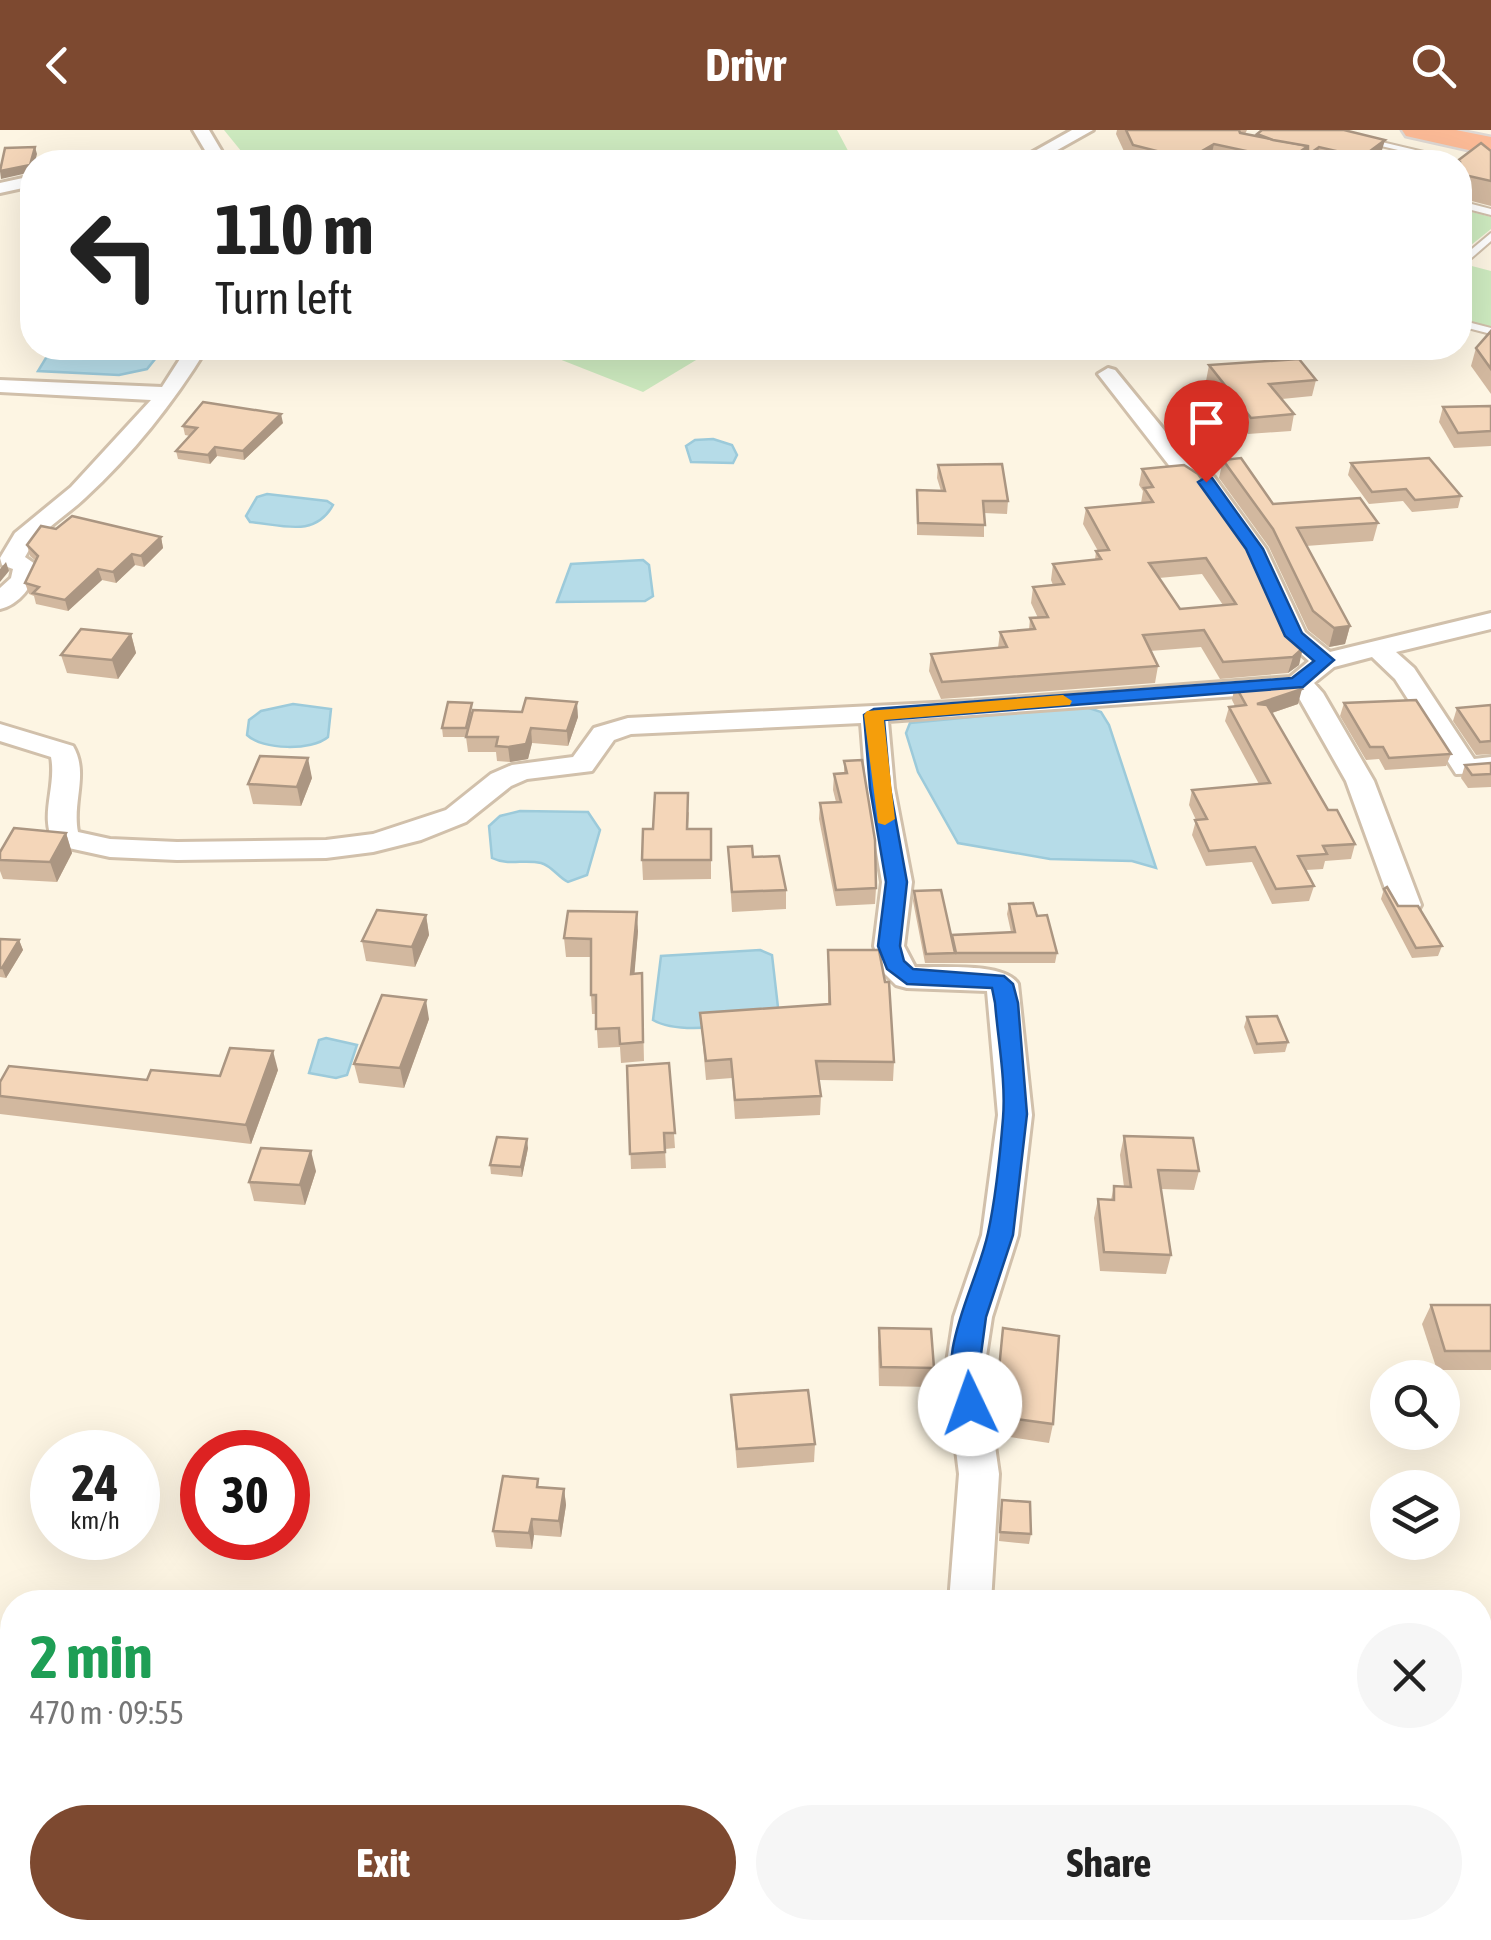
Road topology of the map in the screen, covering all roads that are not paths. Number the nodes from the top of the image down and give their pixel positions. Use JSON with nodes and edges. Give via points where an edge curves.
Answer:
{"nodes":[{"id":1,"x":1085,"y":130,"type":"edge"},
{"id":2,"x":1319,"y":130,"type":"edge"},
{"id":3,"x":1416,"y":130,"type":"edge"},
{"id":4,"x":1459,"y":146,"type":"edge"},
{"id":5,"x":1047,"y":150,"type":"edge"},
{"id":6,"x":1491,"y":236,"type":"edge"},
{"id":7,"x":1472,"y":254,"type":"edge"},
{"id":8,"x":189,"y":360,"type":"edge"},
{"id":9,"x":1108,"y":374,"type":"dead end"},
{"id":10,"x":0,"y":386,"type":"edge"},
{"id":11,"x":168,"y":394,"type":"junction"},
{"id":12,"x":0,"y":602,"type":"edge"},
{"id":13,"x":1491,"y":621,"type":"edge"},
{"id":14,"x":1378,"y":649,"type":"junction"},
{"id":15,"x":1325,"y":660,"type":"junction"},
{"id":16,"x":1297,"y":684,"type":"junction"},
{"id":17,"x":874,"y":715,"type":"junction"},
{"id":18,"x":0,"y":732,"type":"edge"},
{"id":19,"x":1491,"y":766,"type":"edge"},
{"id":20,"x":1406,"y":905,"type":"edge"},
{"id":21,"x":971,"y":1590,"type":"edge"}],
"edges":[{"from":1,"to":5,"type":"street"},
{"from":2,"to":4,"type":"lane"},
{"from":3,"to":4,"type":"highway"},
{"from":6,"to":7,"type":"lane"},
{"from":8,"to":11,"type":"street"},
{"from":9,"to":15,"type":"street","via":[[1183,468],[1206,482],[1254,549],[1294,636]]},
{"from":10,"to":11,"type":"street"},
{"from":11,"to":12,"type":"street","via":[[79,492],[23,538],[10,560],[26,566],[23,580]]},
{"from":13,"to":14,"type":"street"},
{"from":14,"to":15,"type":"street"},
{"from":14,"to":19,"type":"street","via":[[1406,674],[1466,768]]},
{"from":15,"to":16,"type":"street"},
{"from":16,"to":17,"type":"street"},
{"from":16,"to":20,"type":"street","via":[[1310,692],[1360,781]]},
{"from":17,"to":18,"type":"street","via":[[628,726],[604,734],[582,765],[522,771],[456,816],[411,834],[326,849],[177,851],[65,838],[58,820],[70,768],[63,752]]},
{"from":17,"to":21,"type":"street","via":[[897,882],[889,946],[894,964],[907,977],[996,981],[1006,1003],[1015,1114],[1000,1235],[972,1317],[965,1369],[979,1474]]}]}
